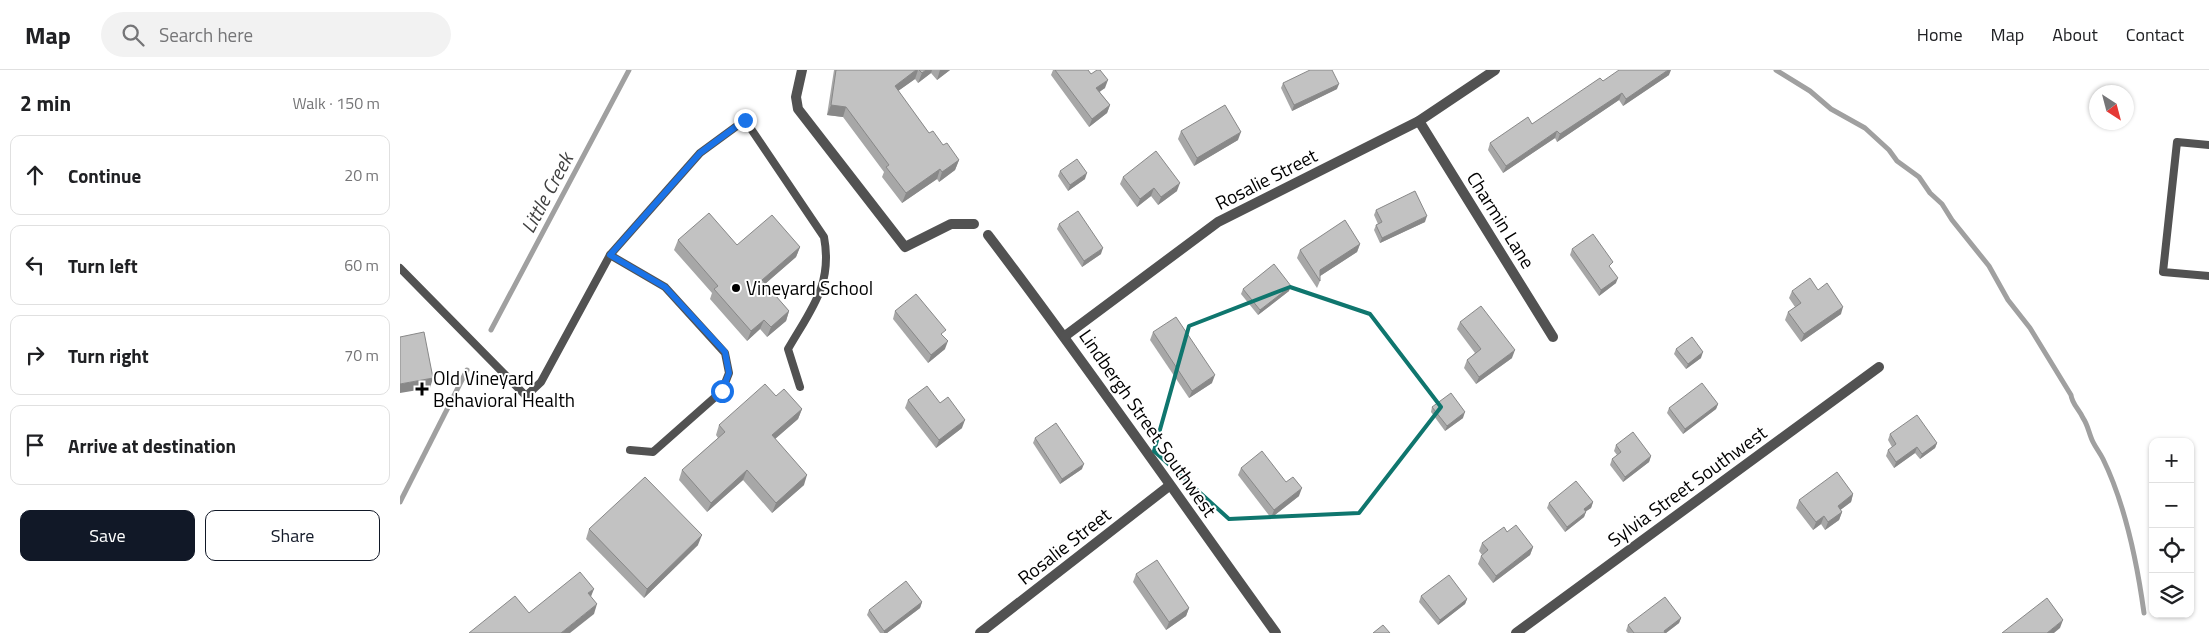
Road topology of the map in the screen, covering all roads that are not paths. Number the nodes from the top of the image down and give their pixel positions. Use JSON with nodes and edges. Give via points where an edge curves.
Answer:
{"nodes":[{"id":1,"x":802,"y":70,"type":"edge"},
{"id":2,"x":1494,"y":70,"type":"edge"},
{"id":3,"x":1419,"y":121,"type":"junction"},
{"id":4,"x":2209,"y":145,"type":"edge"},
{"id":5,"x":974,"y":224,"type":"dead end"},
{"id":6,"x":988,"y":235,"type":"dead end"},
{"id":7,"x":610,"y":255,"type":"junction"},
{"id":8,"x":400,"y":268,"type":"edge"},
{"id":9,"x":2209,"y":276,"type":"edge"},
{"id":10,"x":1065,"y":336,"type":"junction"},
{"id":11,"x":1553,"y":337,"type":"dead end"},
{"id":12,"x":1879,"y":367,"type":"dead end"},
{"id":13,"x":800,"y":387,"type":"dead end"},
{"id":14,"x":630,"y":450,"type":"dead end"},
{"id":15,"x":1169,"y":486,"type":"junction"},
{"id":16,"x":980,"y":633,"type":"edge"},
{"id":17,"x":1276,"y":633,"type":"edge"},
{"id":18,"x":1516,"y":633,"type":"edge"}],
"edges":[{"from":1,"to":5,"type":"street","via":[[796,97],[798,109],[905,247],[951,224]]},
{"from":2,"to":3,"type":"street","name":"Rosalie Street"},
{"from":3,"to":10,"type":"street","name":"Rosalie Street","via":[[1218,222]]},
{"from":3,"to":11,"type":"street","name":"Charmin Lane"},
{"from":4,"to":9,"type":"lane","via":[[2177,142],[2163,272]]},
{"from":6,"to":10,"type":"street","name":"Lindbergh Street Southwest"},
{"from":7,"to":8,"type":"lane","via":[[542,382],[526,396]]},
{"from":7,"to":13,"type":"lane","via":[[700,153],[745,120],[824,237],[827,254],[823,290],[788,349]]},
{"from":7,"to":14,"type":"lane","via":[[665,287],[725,352],[729,373],[722,391],[653,452]]},
{"from":10,"to":15,"type":"street","name":"Lindbergh Street Southwest"},
{"from":12,"to":18,"type":"street","name":"Sylvia Street Southwest"},
{"from":15,"to":16,"type":"street","name":"Rosalie Street"},
{"from":15,"to":17,"type":"street","name":"Lindbergh Street Southwest"}]}
